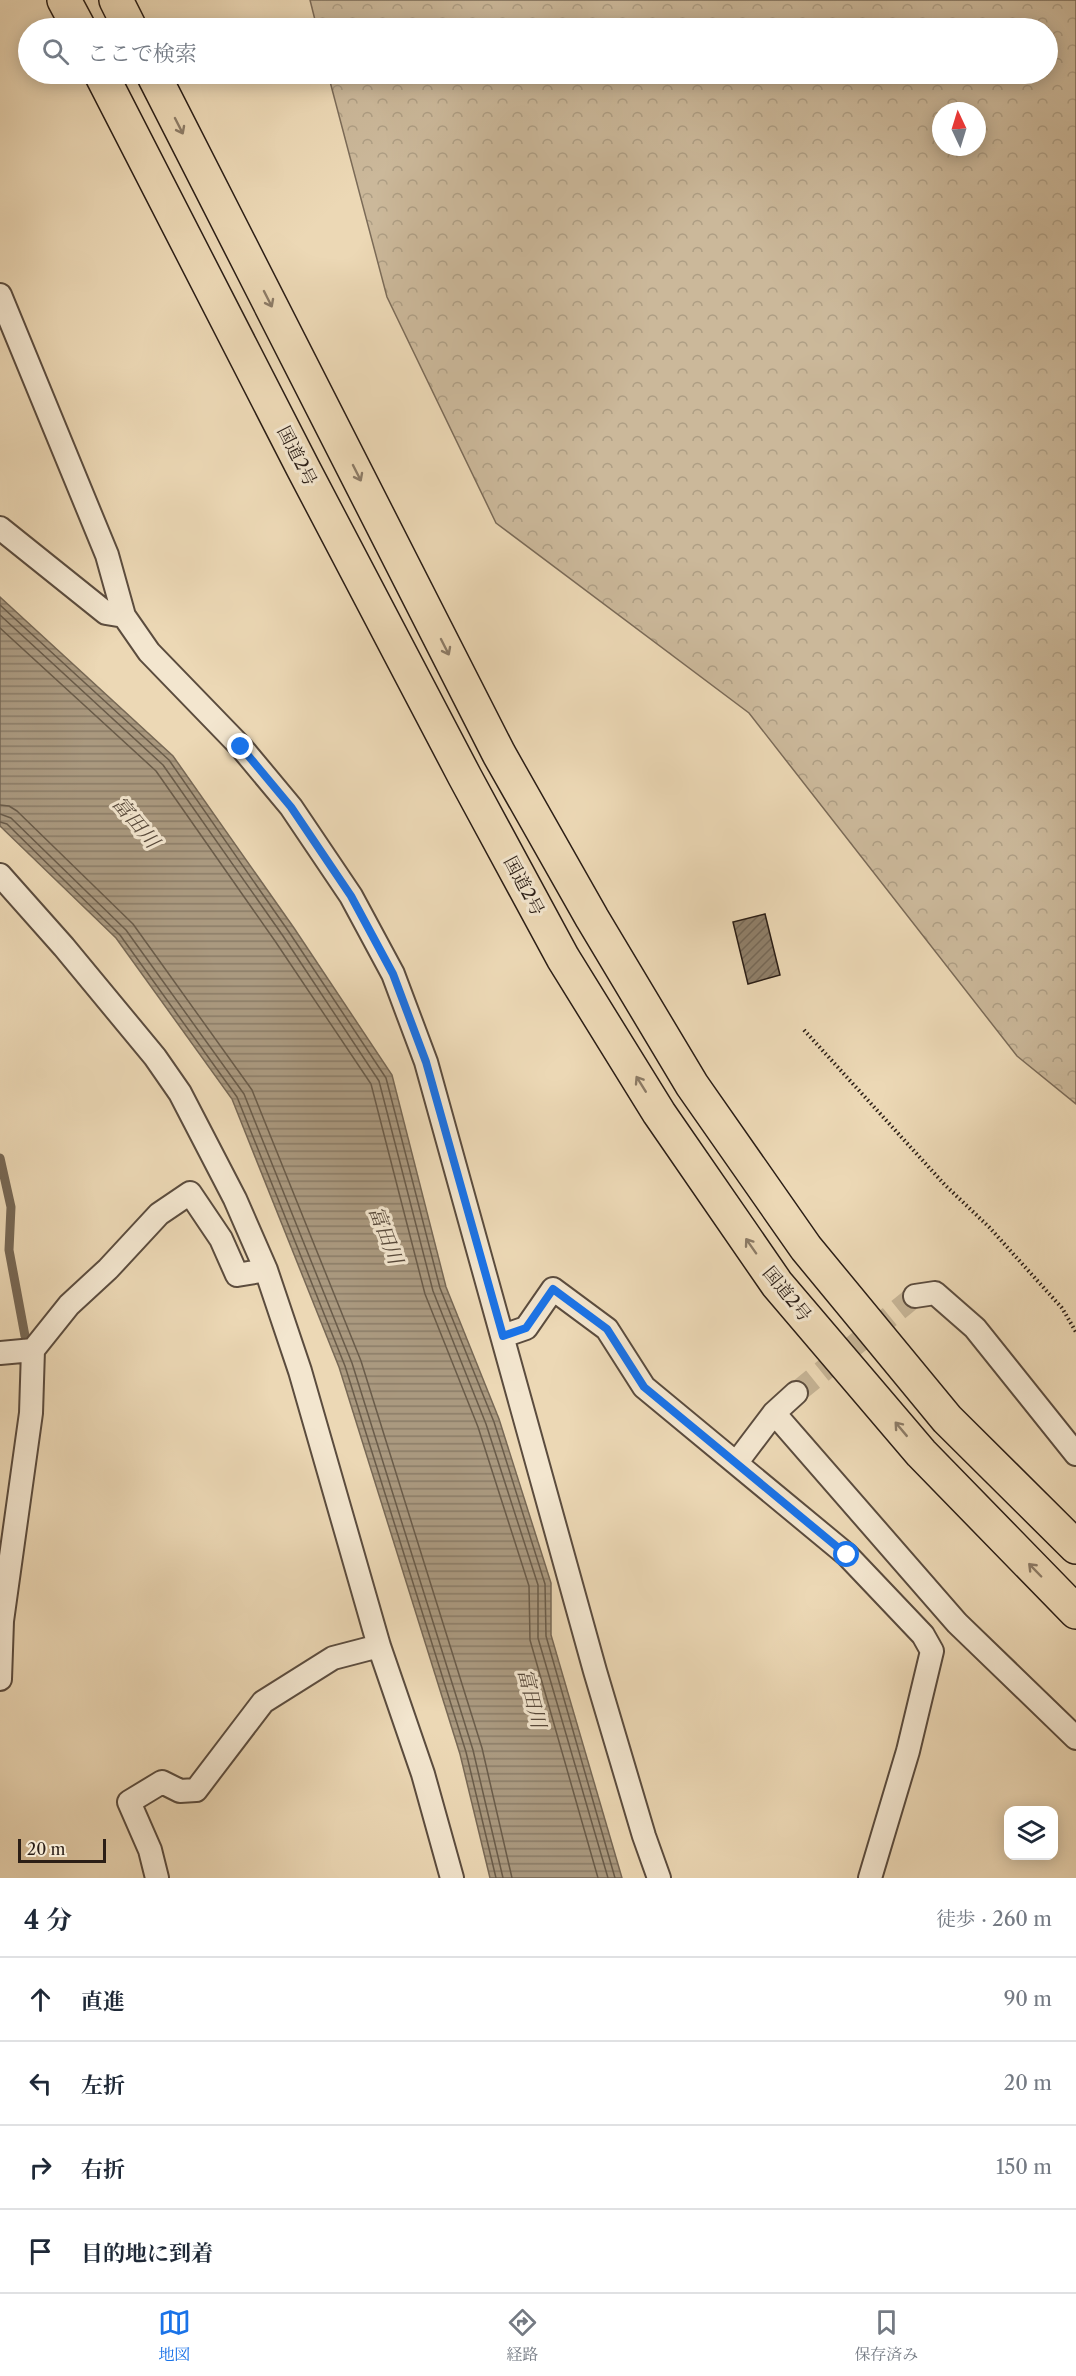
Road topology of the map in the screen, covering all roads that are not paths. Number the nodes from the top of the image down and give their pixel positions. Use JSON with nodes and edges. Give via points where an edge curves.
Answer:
{"nodes":[{"id":1,"x":64,"y":0,"type":"edge"},
{"id":2,"x":116,"y":0,"type":"edge"},
{"id":3,"x":74,"y":18,"type":"edge"},
{"id":4,"x":125,"y":18,"type":"edge"},
{"id":5,"x":106,"y":84,"type":"edge"},
{"id":6,"x":158,"y":84,"type":"edge"},
{"id":7,"x":0,"y":295,"type":"edge"},
{"id":8,"x":0,"y":528,"type":"edge"},
{"id":9,"x":124,"y":616,"type":"junction"},
{"id":10,"x":0,"y":874,"type":"edge"},
{"id":11,"x":266,"y":1270,"type":"junction"},
{"id":12,"x":915,"y":1296,"type":"dead end"},
{"id":13,"x":503,"y":1336,"type":"junction"},
{"id":14,"x":33,"y":1350,"type":"junction"},
{"id":15,"x":0,"y":1353,"type":"edge"},
{"id":16,"x":796,"y":1393,"type":"tunnel mouth"},
{"id":17,"x":774,"y":1413,"type":"junction"},
{"id":18,"x":1076,"y":1454,"type":"edge"},
{"id":19,"x":737,"y":1462,"type":"junction"},
{"id":20,"x":1076,"y":1547,"type":"edge"},
{"id":21,"x":1076,"y":1612,"type":"edge"},
{"id":22,"x":379,"y":1646,"type":"junction"},
{"id":23,"x":0,"y":1679,"type":"edge"},
{"id":24,"x":1076,"y":1738,"type":"edge"},
{"id":25,"x":157,"y":1878,"type":"edge"},
{"id":26,"x":452,"y":1878,"type":"edge"},
{"id":27,"x":659,"y":1878,"type":"edge"},
{"id":28,"x":870,"y":1878,"type":"edge"}],
"edges":[{"from":1,"to":3,"type":"highway"},
{"from":2,"to":4,"type":"highway"},
{"from":21,"to":5,"type":"highway","name":"国道2号","one_way":true,"via":[[921,1453],[777,1284],[659,1113],[562,958],[297,458]]},
{"from":6,"to":20,"type":"highway","one_way":true,"via":[[499,754],[692,1085],[806,1248],[932,1401]]},
{"from":7,"to":9,"type":"street","via":[[107,555]]},
{"from":8,"to":9,"type":"street","via":[[106,614]]},
{"from":9,"to":13,"type":"street","via":[[149,652],[241,747],[291,807],[351,896],[393,974],[426,1062]]},
{"from":10,"to":11,"type":"street","via":[[180,1092]]},
{"from":11,"to":14,"type":"street","via":[[237,1275],[221,1239],[190,1192],[159,1214],[69,1305]]},
{"from":11,"to":22,"type":"street","via":[[300,1371]]},
{"from":12,"to":18,"type":"street","via":[[935,1293],[975,1328]]},
{"from":13,"to":19,"type":"street","via":[[526,1328],[553,1289],[607,1329],[644,1387]]},
{"from":13,"to":27,"type":"street","via":[[595,1671]]},
{"from":14,"to":15,"type":"street"},
{"from":14,"to":23,"type":"street","via":[[31,1413],[2,1621]]},
{"from":16,"to":17,"type":"street"},
{"from":17,"to":19,"type":"street"},
{"from":17,"to":24,"type":"street","via":[[957,1623]]},
{"from":19,"to":28,"type":"street","via":[[847,1555],[923,1635],[932,1652],[908,1751]]},
{"from":22,"to":25,"type":"street","via":[[333,1658],[264,1702],[196,1790],[180,1791],[162,1782],[129,1802],[150,1850]]},
{"from":22,"to":26,"type":"street","via":[[423,1774]]}]}
